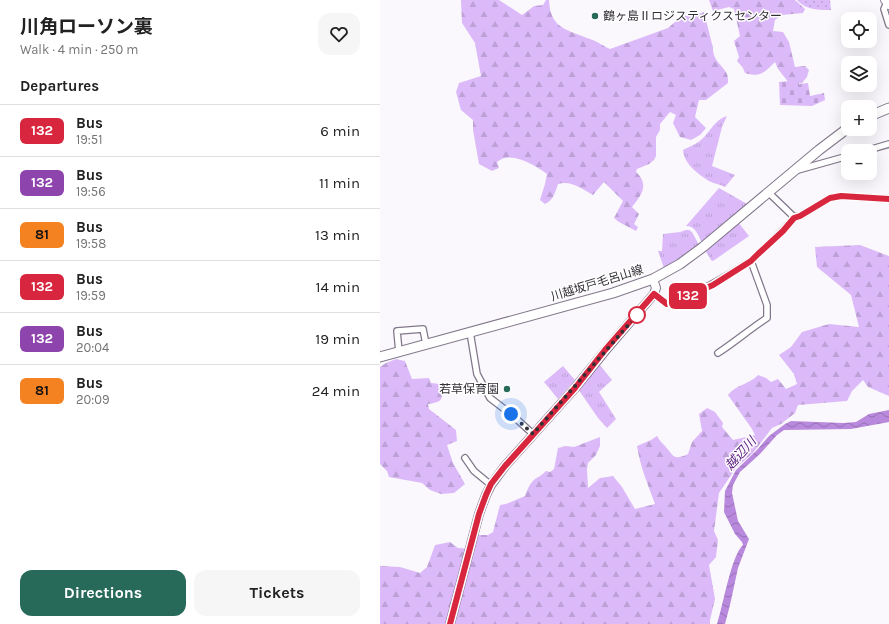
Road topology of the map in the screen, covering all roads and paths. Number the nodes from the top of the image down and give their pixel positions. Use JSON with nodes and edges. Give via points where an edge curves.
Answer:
{"nodes":[{"id":1,"x":887,"y":2,"type":"edge"},
{"id":2,"x":889,"y":25,"type":"edge"},
{"id":3,"x":889,"y":108,"type":"edge"},
{"id":4,"x":877,"y":113,"type":"edge"},
{"id":5,"x":841,"y":133,"type":"edge"},
{"id":6,"x":889,"y":144,"type":"edge"},
{"id":7,"x":877,"y":148,"type":"edge"},
{"id":8,"x":841,"y":158,"type":"edge"},
{"id":9,"x":794,"y":171,"type":"junction"},
{"id":10,"x":768,"y":192,"type":"junction"},
{"id":11,"x":889,"y":199,"type":"edge"},
{"id":12,"x":794,"y":218,"type":"junction"},
{"id":13,"x":751,"y":261,"type":"junction"},
{"id":14,"x":653,"y":279,"type":"junction"},
{"id":15,"x":654,"y":294,"type":"junction"},
{"id":16,"x":470,"y":332,"type":"junction"},
{"id":17,"x":426,"y":344,"type":"junction"},
{"id":18,"x":399,"y":352,"type":"junction"},
{"id":19,"x":718,"y":353,"type":"dead end"},
{"id":20,"x":380,"y":357,"type":"edge"},
{"id":21,"x":533,"y":434,"type":"junction"},
{"id":22,"x":465,"y":458,"type":"dead end"},
{"id":23,"x":491,"y":484,"type":"junction"},
{"id":24,"x":450,"y":624,"type":"edge"}],
"edges":[{"from":1,"to":2,"type":"street","via":[[884,9]]},
{"from":3,"to":4,"type":"main road"},
{"from":5,"to":9,"type":"main road","name":"川越坂戸毛呂山線"},
{"from":6,"to":7,"type":"street"},
{"from":8,"to":9,"type":"street"},
{"from":9,"to":10,"type":"main road","name":"川越坂戸毛呂山線"},
{"from":10,"to":12,"type":"street"},
{"from":10,"to":14,"type":"main road","name":"川越坂戸毛呂山線","via":[[702,248]]},
{"from":11,"to":12,"type":"street","via":[[841,196],[830,198]]},
{"from":12,"to":13,"type":"street"},
{"from":13,"to":15,"type":"street","via":[[713,285],[667,304]]},
{"from":13,"to":19,"type":"street","via":[[767,305],[767,318]]},
{"from":14,"to":15,"type":"street","via":[[656,288]]},
{"from":14,"to":16,"type":"main road","name":"川越坂戸毛呂山線","via":[[613,293]]},
{"from":15,"to":21,"type":"street"},
{"from":16,"to":17,"type":"main road","name":"川越坂戸毛呂山線"},
{"from":16,"to":21,"type":"street","via":[[477,374],[490,398]]},
{"from":17,"to":18,"type":"main road","name":"川越坂戸毛呂山線"},
{"from":17,"to":18,"type":"street","via":[[423,329],[397,331]]},
{"from":18,"to":20,"type":"main road","name":"川越坂戸毛呂山線"},
{"from":21,"to":23,"type":"street"},
{"from":22,"to":23,"type":"street","via":[[474,471]]},
{"from":23,"to":24,"type":"street","via":[[479,514]]}]}
